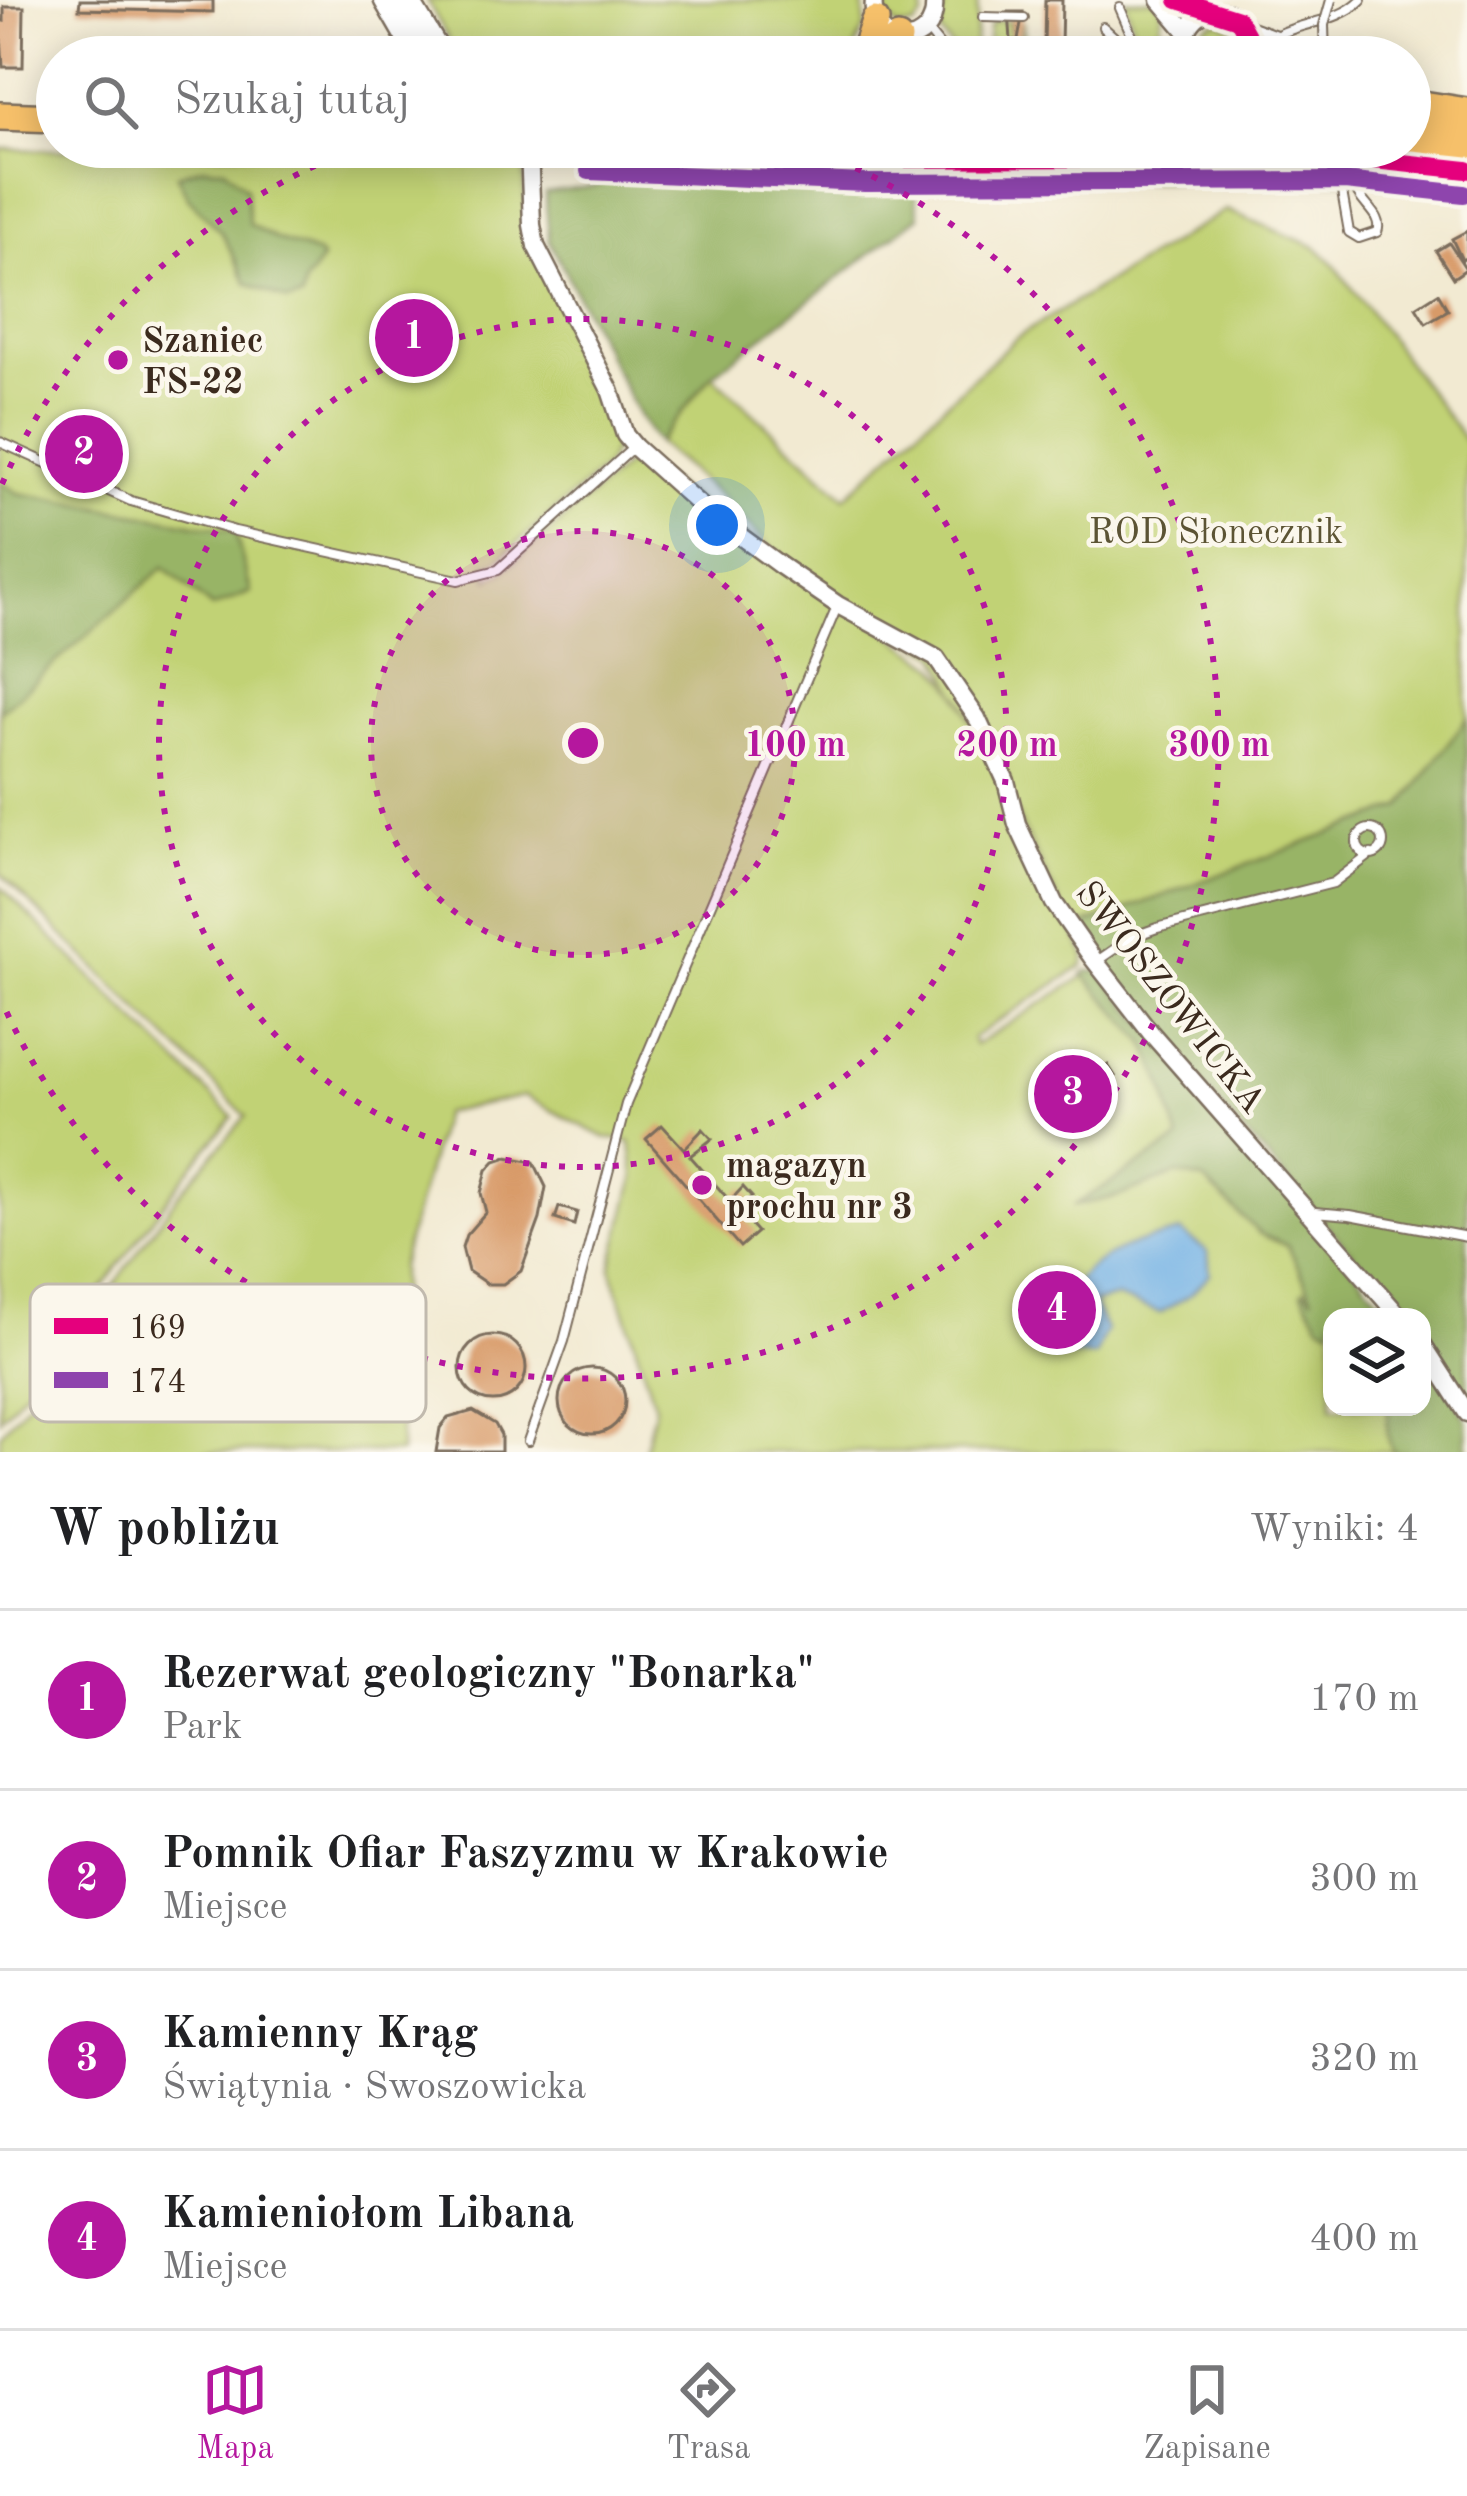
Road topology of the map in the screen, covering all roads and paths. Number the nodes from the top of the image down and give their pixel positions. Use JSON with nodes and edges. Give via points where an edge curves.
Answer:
{"nodes":[{"id":1,"x":385,"y":0,"type":"edge"},
{"id":2,"x":408,"y":0,"type":"edge"},
{"id":3,"x":934,"y":0,"type":"edge"},
{"id":4,"x":1160,"y":0,"type":"edge"},
{"id":5,"x":1178,"y":0,"type":"edge"},
{"id":6,"x":1331,"y":0,"type":"edge"},
{"id":7,"x":1361,"y":0,"type":"edge"},
{"id":8,"x":1120,"y":8,"type":"dead end"},
{"id":9,"x":875,"y":10,"type":"edge"},
{"id":10,"x":1207,"y":11,"type":"junction"},
{"id":11,"x":983,"y":17,"type":"dead end"},
{"id":12,"x":1024,"y":18,"type":"dead end"},
{"id":13,"x":1244,"y":22,"type":"junction"},
{"id":14,"x":1103,"y":26,"type":"dead end"},
{"id":15,"x":927,"y":30,"type":"junction"},
{"id":16,"x":1186,"y":32,"type":"junction"},
{"id":17,"x":1276,"y":35,"type":"joint"},
{"id":18,"x":405,"y":36,"type":"edge"},
{"id":19,"x":429,"y":36,"type":"edge"},
{"id":20,"x":896,"y":36,"type":"edge"},
{"id":21,"x":914,"y":36,"type":"edge"},
{"id":22,"x":932,"y":36,"type":"edge"},
{"id":23,"x":1113,"y":36,"type":"edge"},
{"id":24,"x":1133,"y":36,"type":"edge"},
{"id":25,"x":1186,"y":36,"type":"edge"},
{"id":26,"x":1245,"y":36,"type":"edge"},
{"id":27,"x":1324,"y":36,"type":"edge"},
{"id":28,"x":1431,"y":106,"type":"edge"},
{"id":29,"x":1467,"y":112,"type":"edge"},
{"id":30,"x":0,"y":116,"type":"edge"},
{"id":31,"x":36,"y":117,"type":"edge"},
{"id":32,"x":1431,"y":125,"type":"edge"},
{"id":33,"x":1467,"y":131,"type":"edge"},
{"id":34,"x":0,"y":132,"type":"edge"},
{"id":35,"x":36,"y":133,"type":"edge"},
{"id":36,"x":1431,"y":149,"type":"edge"},
{"id":37,"x":1467,"y":154,"type":"edge"},
{"id":38,"x":1431,"y":166,"type":"edge"},
{"id":39,"x":530,"y":168,"type":"edge"},
{"id":40,"x":964,"y":168,"type":"edge"},
{"id":41,"x":1467,"y":170,"type":"edge"},
{"id":42,"x":1467,"y":182,"type":"edge"},
{"id":43,"x":1354,"y":185,"type":"junction"},
{"id":44,"x":1341,"y":186,"type":"junction"},
{"id":45,"x":0,"y":442,"type":"edge"},
{"id":46,"x":634,"y":447,"type":"junction"},
{"id":47,"x":838,"y":605,"type":"junction"},
{"id":48,"x":1371,"y":854,"type":"dead end"},
{"id":49,"x":1095,"y":962,"type":"junction"},
{"id":50,"x":1308,"y":1212,"type":"junction"},
{"id":51,"x":1467,"y":1237,"type":"edge"},
{"id":52,"x":1392,"y":1308,"type":"edge"},
{"id":53,"x":1431,"y":1357,"type":"edge"},
{"id":54,"x":1467,"y":1413,"type":"edge"},
{"id":55,"x":528,"y":1441,"type":"dead end"}],
"edges":[{"from":1,"to":18,"type":"street"},
{"from":2,"to":19,"type":"street"},
{"from":3,"to":15,"type":"street"},
{"from":4,"to":16,"type":"street"},
{"from":5,"to":10,"type":"street"},
{"from":6,"to":27,"type":"lane","bridge":true},
{"from":7,"to":17,"type":"lane"},
{"from":8,"to":24,"type":"lane"},
{"from":9,"to":20,"type":"street"},
{"from":10,"to":13,"type":"street","via":[[1228,10]]},
{"from":10,"to":16,"type":"street"},
{"from":11,"to":12,"type":"lane"},
{"from":13,"to":17,"type":"lane"},
{"from":13,"to":26,"type":"street"},
{"from":14,"to":23,"type":"lane"},
{"from":15,"to":21,"type":"street"},
{"from":15,"to":22,"type":"lane"},
{"from":16,"to":25,"type":"street"},
{"from":28,"to":29,"type":"main road"},
{"from":30,"to":31,"type":"main road"},
{"from":32,"to":33,"type":"main road"},
{"from":34,"to":35,"type":"main road"},
{"from":36,"to":37,"type":"main road"},
{"from":38,"to":41,"type":"street"},
{"from":39,"to":46,"type":"street","name":"SWOSZOWICKA","via":[[536,245]]},
{"from":40,"to":44,"type":"lane","via":[[1004,183]]},
{"from":42,"to":43,"type":"lane"},
{"from":43,"to":44,"type":"lane"},
{"from":43,"to":44,"type":"lane","via":[[1381,225],[1359,238],[1349,232]]},
{"from":45,"to":46,"type":"lane","via":[[131,501],[458,580],[498,570]]},
{"from":46,"to":47,"type":"street","name":"SWOSZOWICKA","via":[[710,514]]},
{"from":47,"to":49,"type":"street","name":"SWOSZOWICKA","via":[[936,658],[977,718],[1054,903]]},
{"from":47,"to":55,"type":"lane","via":[[626,1104]]},
{"from":48,"to":49,"type":"lane","via":[[1333,884],[1157,928]]},
{"from":49,"to":50,"type":"street","name":"SWOSZOWICKA"},
{"from":50,"to":51,"type":"lane"},
{"from":50,"to":52,"type":"street","name":"SWOSZOWICKA"},
{"from":53,"to":54,"type":"street"}]}
